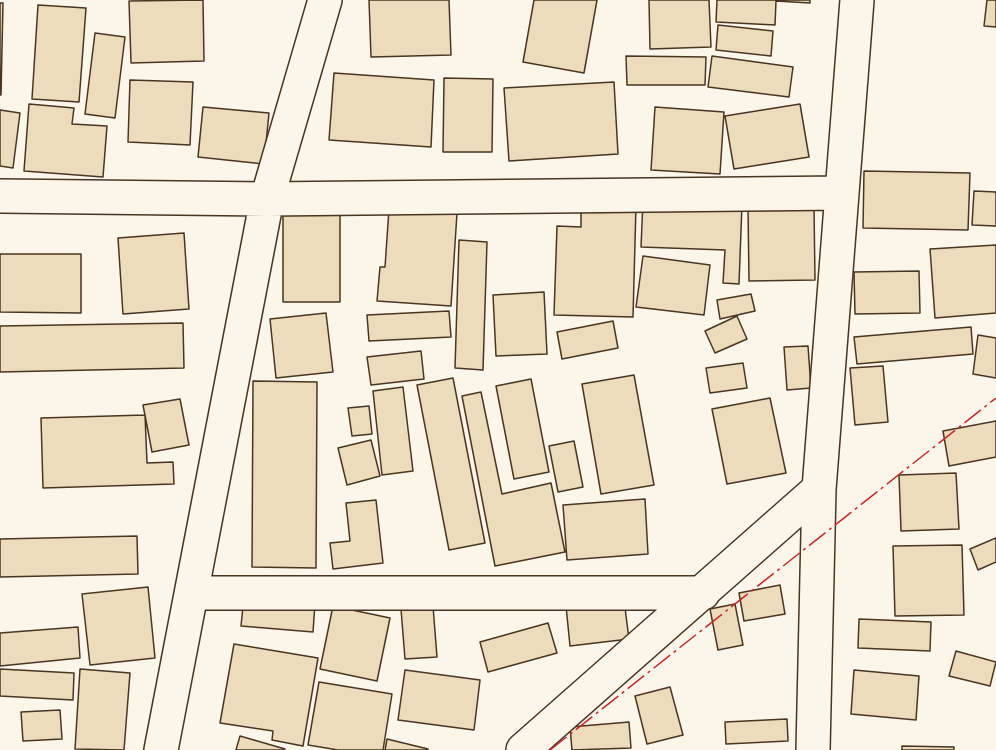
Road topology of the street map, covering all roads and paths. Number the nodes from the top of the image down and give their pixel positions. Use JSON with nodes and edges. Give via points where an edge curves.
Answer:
{"nodes":[{"id":1,"x":325,"y":0,"type":"edge"},
{"id":2,"x":857,"y":0,"type":"edge"},
{"id":3,"x":842,"y":193,"type":"junction"},
{"id":4,"x":0,"y":196,"type":"edge"},
{"id":5,"x":267,"y":199,"type":"junction"},
{"id":6,"x":819,"y":489,"type":"junction"},
{"id":7,"x":192,"y":593,"type":"junction"},
{"id":8,"x":702,"y":593,"type":"junction"},
{"id":9,"x":162,"y":750,"type":"edge"},
{"id":10,"x":523,"y":750,"type":"edge"},
{"id":11,"x":813,"y":750,"type":"edge"}],
"edges":[{"from":1,"to":5,"type":"street"},
{"from":2,"to":3,"type":"street"},
{"from":3,"to":5,"type":"street"},
{"from":3,"to":6,"type":"street"},
{"from":4,"to":5,"type":"street"},
{"from":5,"to":7,"type":"street"},
{"from":6,"to":8,"type":"street"},
{"from":6,"to":11,"type":"street"},
{"from":7,"to":8,"type":"street"},
{"from":7,"to":9,"type":"street"},
{"from":8,"to":10,"type":"street"}]}
